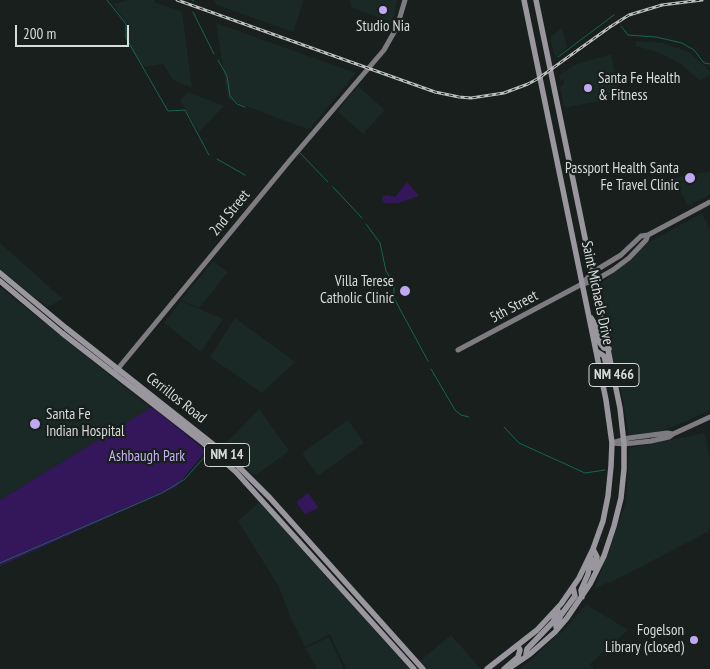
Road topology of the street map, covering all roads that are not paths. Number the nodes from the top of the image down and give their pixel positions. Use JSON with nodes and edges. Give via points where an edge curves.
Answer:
{"nodes":[{"id":1,"x":405,"y":0,"type":"edge"},
{"id":2,"x":524,"y":0,"type":"edge"},
{"id":3,"x":536,"y":0,"type":"edge"},
{"id":4,"x":710,"y":202,"type":"edge"},
{"id":5,"x":648,"y":235,"type":"junction"},
{"id":6,"x":593,"y":272,"type":"junction"},
{"id":7,"x":0,"y":273,"type":"edge"},
{"id":8,"x":594,"y":280,"type":"junction"},
{"id":9,"x":0,"y":281,"type":"edge"},
{"id":10,"x":582,"y":284,"type":"junction"},
{"id":11,"x":588,"y":314,"type":"junction"},
{"id":12,"x":608,"y":349,"type":"junction"},
{"id":13,"x":458,"y":350,"type":"dead end"},
{"id":14,"x":596,"y":351,"type":"junction"},
{"id":15,"x":116,"y":371,"type":"junction"},
{"id":16,"x":617,"y":391,"type":"junction"},
{"id":17,"x":710,"y":417,"type":"edge"},
{"id":18,"x":624,"y":442,"type":"junction"},
{"id":19,"x":612,"y":443,"type":"junction"},
{"id":20,"x":592,"y":551,"type":"junction"},
{"id":21,"x":590,"y":584,"type":"junction"},
{"id":22,"x":573,"y":587,"type":"junction"},
{"id":23,"x":582,"y":597,"type":"junction"},
{"id":24,"x":561,"y":604,"type":"junction"},
{"id":25,"x":555,"y":632,"type":"junction"},
{"id":26,"x":518,"y":646,"type":"junction"},
{"id":27,"x":527,"y":656,"type":"junction"},
{"id":28,"x":414,"y":669,"type":"edge"},
{"id":29,"x":423,"y":669,"type":"edge"},
{"id":30,"x":487,"y":669,"type":"edge"},
{"id":31,"x":504,"y":669,"type":"edge"},
{"id":32,"x":508,"y":669,"type":"edge"},
{"id":33,"x":512,"y":669,"type":"edge"}],
"edges":[{"from":1,"to":15,"type":"street","name":"2nd Street","via":[[389,42]]},
{"from":2,"to":10,"type":"main road","name":"Saint Michaels Drive","number":"NM 466"},
{"from":3,"to":6,"type":"main road","name":"Saint Michaels Drive","number":"NM 466"},
{"from":4,"to":5,"type":"street","name":"5th Street"},
{"from":5,"to":6,"type":"street","name":"5th Street","via":[[640,236],[612,262]]},
{"from":5,"to":8,"type":"street","name":"5th Street","via":[[622,264]]},
{"from":6,"to":8,"type":"main road","name":"Saint Michaels Drive","number":"NM 466"},
{"from":6,"to":10,"type":"street","name":"5th Street"},
{"from":7,"to":15,"type":"main road","name":"Cerrillos Road","number":"NM 14"},
{"from":8,"to":10,"type":"street","name":"5th Street"},
{"from":8,"to":12,"type":"main road","name":"Saint Michaels Drive","number":"NM 466"},
{"from":9,"to":15,"type":"main road","name":"Cerrillos Road","number":"NM 14"},
{"from":10,"to":11,"type":"main road","name":"Saint Michaels Drive","number":"NM 466"},
{"from":10,"to":13,"type":"street","name":"5th Street"},
{"from":11,"to":12,"type":"main road","via":[[596,326],[600,343]]},
{"from":11,"to":14,"type":"main road","name":"Saint Michaels Drive","number":"NM 466"},
{"from":12,"to":16,"type":"main road","name":"Saint Michaels Drive","number":"NM 466"},
{"from":14,"to":16,"type":"main road","via":[[604,356]]},
{"from":14,"to":19,"type":"main road","name":"Saint Michaels Drive","number":"NM 466"},
{"from":15,"to":28,"type":"main road","name":"Cerrillos Road","number":"NM 14","via":[[236,472]]},
{"from":15,"to":29,"type":"main road","name":"Cerrillos Road","number":"NM 14","via":[[218,446],[241,468]]},
{"from":16,"to":18,"type":"main road","name":"Saint Michaels Drive","number":"NM 466"},
{"from":17,"to":18,"type":"street","via":[[673,434]]},
{"from":18,"to":19,"type":"street"},
{"from":18,"to":21,"type":"main road","name":"Saint Michaels Drive","number":"NM 466","via":[[618,513],[604,556]]},
{"from":19,"to":20,"type":"main road","name":"Saint Michaels Drive","number":"NM 466","via":[[611,480],[603,520]]},
{"from":20,"to":21,"type":"main road","via":[[596,557]]},
{"from":20,"to":22,"type":"main road","name":"Saint Michaels Drive","number":"NM 466"},
{"from":20,"to":23,"type":"main road","via":[[588,574],[580,590]]},
{"from":21,"to":23,"type":"main road","name":"Saint Michaels Drive","number":"NM 466"},
{"from":22,"to":24,"type":"main road","name":"Saint Michaels Drive","number":"NM 466"},
{"from":22,"to":25,"type":"main road","via":[[575,596],[561,615]]},
{"from":23,"to":25,"type":"main road","name":"Saint Michaels Drive","number":"NM 466"},
{"from":24,"to":26,"type":"main road","name":"Saint Michaels Drive","number":"NM 466"},
{"from":24,"to":27,"type":"main road","via":[[553,622],[527,649]]},
{"from":25,"to":27,"type":"main road","name":"Saint Michaels Drive","number":"NM 466"},
{"from":26,"to":30,"type":"main road","name":"Saint Michaels Drive","number":"NM 466"},
{"from":26,"to":31,"type":"main road","via":[[518,657]]},
{"from":27,"to":32,"type":"main road","name":"Saint Michaels Drive","number":"NM 466"},
{"from":27,"to":33,"type":"main road"}]}
